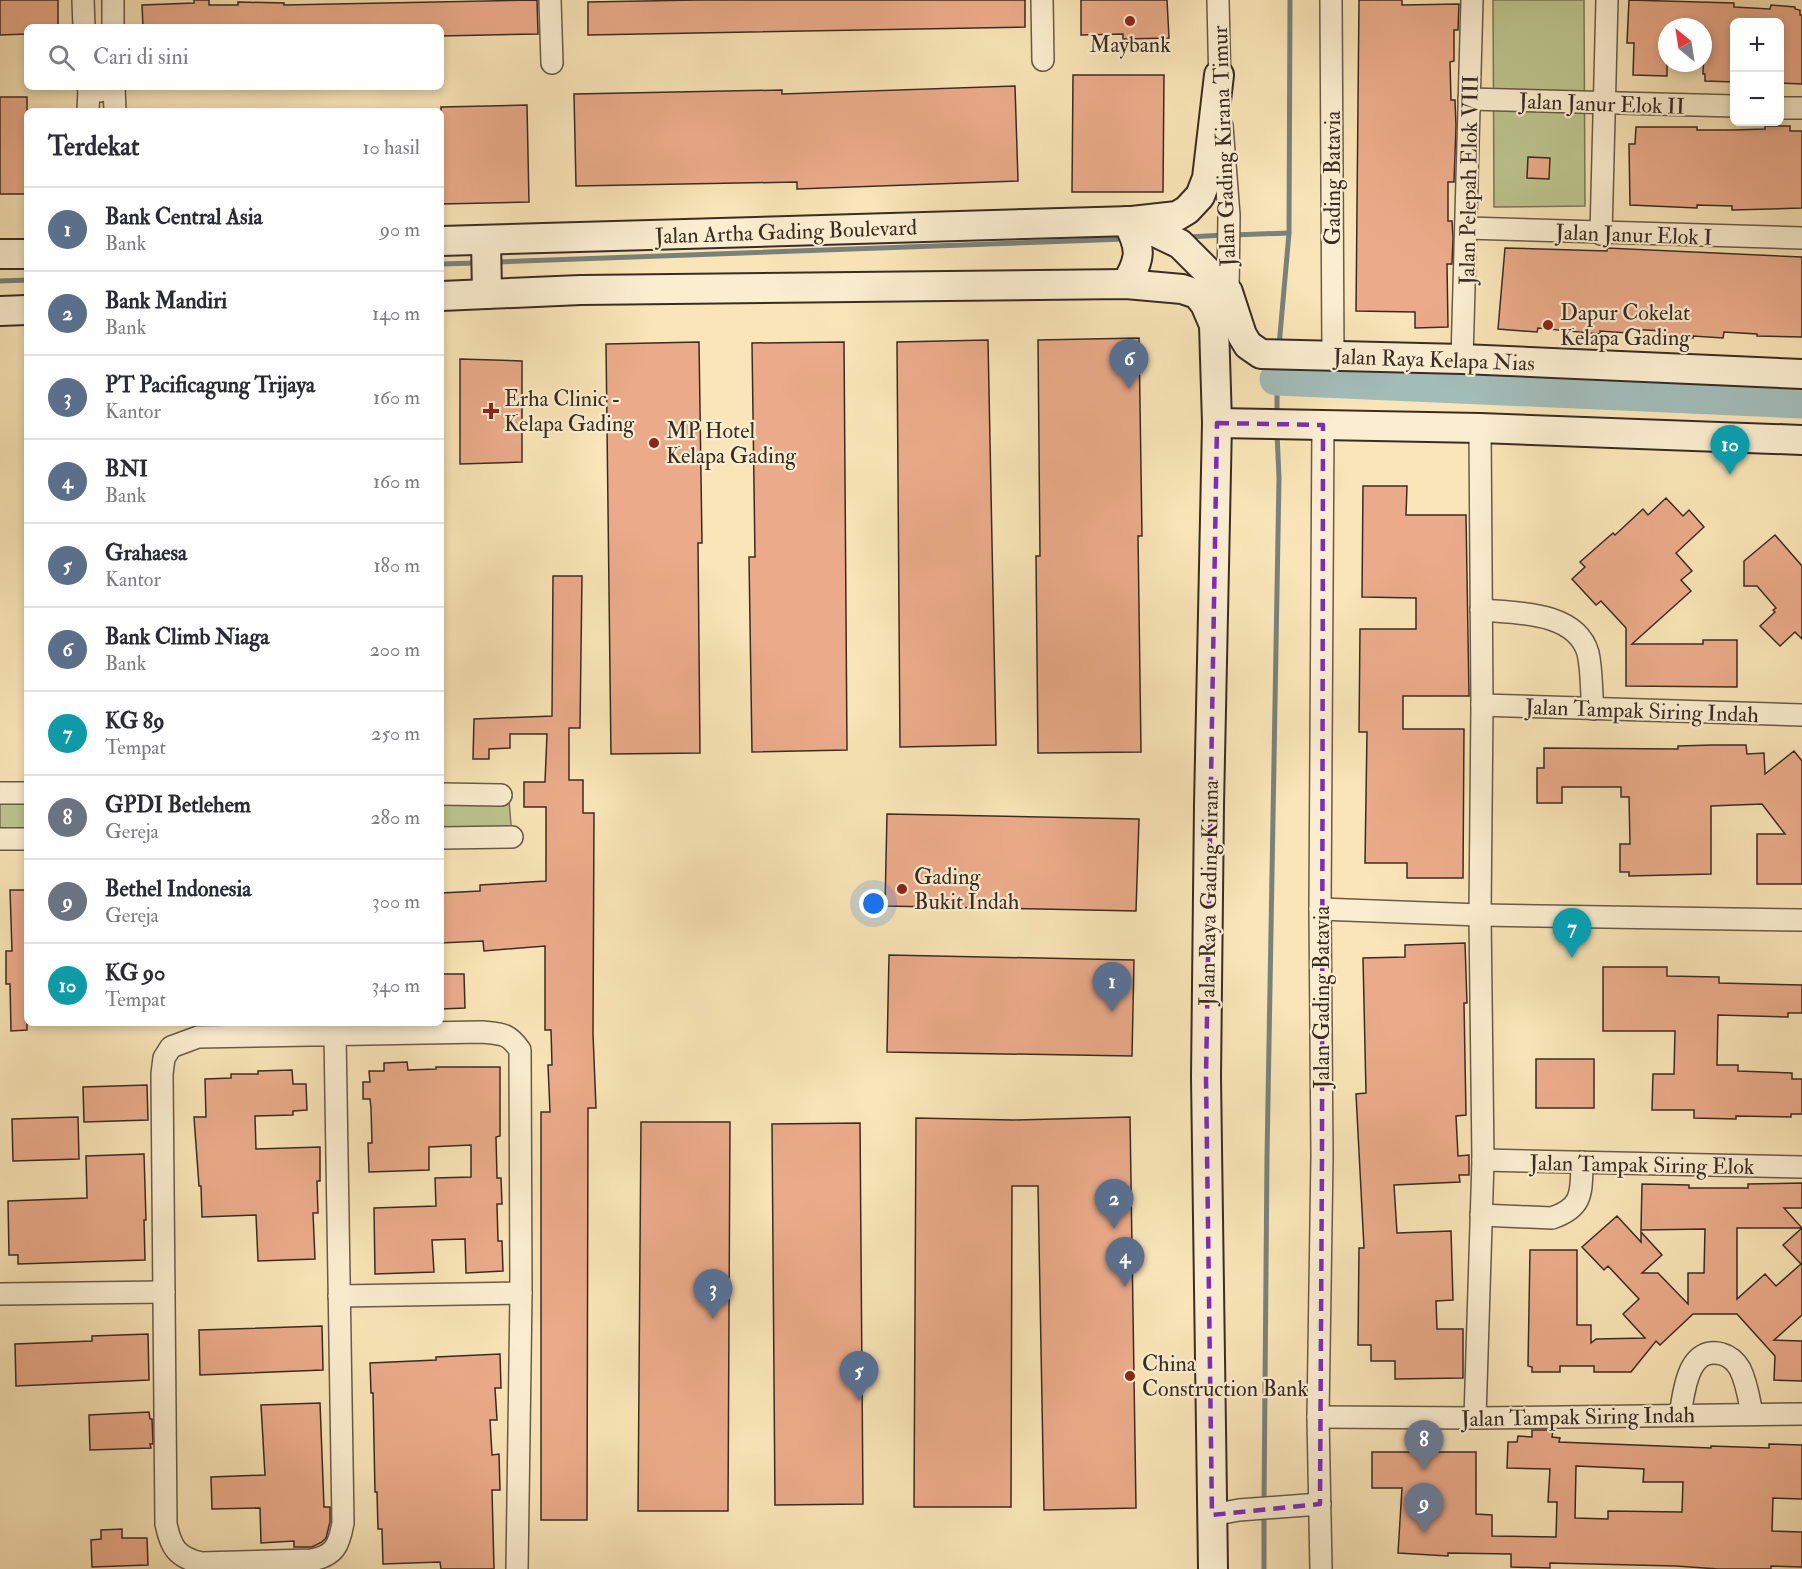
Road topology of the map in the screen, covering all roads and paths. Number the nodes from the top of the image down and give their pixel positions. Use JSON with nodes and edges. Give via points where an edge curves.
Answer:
{"nodes":[{"id":1,"x":82,"y":0,"type":"edge"},
{"id":2,"x":113,"y":0,"type":"edge"},
{"id":3,"x":550,"y":0,"type":"edge"},
{"id":4,"x":1041,"y":0,"type":"edge"},
{"id":5,"x":1218,"y":0,"type":"edge"},
{"id":6,"x":1331,"y":0,"type":"edge"},
{"id":7,"x":1472,"y":0,"type":"edge"},
{"id":8,"x":1607,"y":0,"type":"edge"},
{"id":9,"x":84,"y":24,"type":"edge"},
{"id":10,"x":113,"y":24,"type":"edge"},
{"id":11,"x":1043,"y":60,"type":"dead end"},
{"id":12,"x":552,"y":63,"type":"dead end"},
{"id":13,"x":1219,"y":75,"type":"junction"},
{"id":14,"x":89,"y":90,"type":"edge"},
{"id":15,"x":114,"y":90,"type":"edge"},
{"id":16,"x":1469,"y":99,"type":"junction"},
{"id":17,"x":1604,"y":103,"type":"junction"},
{"id":18,"x":1730,"y":106,"type":"edge"},
{"id":19,"x":88,"y":108,"type":"edge"},
{"id":20,"x":115,"y":108,"type":"edge"},
{"id":21,"x":1784,"y":108,"type":"edge"},
{"id":22,"x":1802,"y":108,"type":"edge"},
{"id":23,"x":1467,"y":228,"type":"junction"},
{"id":24,"x":1142,"y":229,"type":"junction"},
{"id":25,"x":1601,"y":234,"type":"junction"},
{"id":26,"x":1802,"y":238,"type":"edge"},
{"id":27,"x":444,"y":242,"type":"edge"},
{"id":28,"x":486,"y":246,"type":"junction"},
{"id":29,"x":0,"y":254,"type":"edge"},
{"id":30,"x":24,"y":254,"type":"edge"},
{"id":31,"x":1128,"y":280,"type":"junction"},
{"id":32,"x":486,"y":287,"type":"junction"},
{"id":33,"x":1228,"y":292,"type":"junction"},
{"id":34,"x":444,"y":295,"type":"edge"},
{"id":35,"x":24,"y":310,"type":"edge"},
{"id":36,"x":0,"y":311,"type":"edge"},
{"id":37,"x":1327,"y":355,"type":"junction"},
{"id":38,"x":1462,"y":359,"type":"junction"},
{"id":39,"x":1802,"y":374,"type":"edge"},
{"id":40,"x":1217,"y":423,"type":"junction"},
{"id":41,"x":1318,"y":425,"type":"junction"},
{"id":42,"x":1480,"y":428,"type":"junction"},
{"id":43,"x":1802,"y":440,"type":"edge"},
{"id":44,"x":1481,"y":610,"type":"junction"},
{"id":45,"x":1482,"y":705,"type":"junction"},
{"id":46,"x":1593,"y":709,"type":"junction"},
{"id":47,"x":1802,"y":715,"type":"edge"},
{"id":48,"x":0,"y":793,"type":"edge"},
{"id":49,"x":24,"y":793,"type":"edge"},
{"id":50,"x":444,"y":795,"type":"edge"},
{"id":51,"x":501,"y":795,"type":"dead end"},
{"id":52,"x":512,"y":837,"type":"dead end"},
{"id":53,"x":444,"y":838,"type":"edge"},
{"id":54,"x":0,"y":839,"type":"edge"},
{"id":55,"x":24,"y":839,"type":"edge"},
{"id":56,"x":1320,"y":909,"type":"junction"},
{"id":57,"x":1480,"y":915,"type":"junction"},
{"id":58,"x":1802,"y":920,"type":"edge"},
{"id":59,"x":335,"y":1029,"type":"edge"},
{"id":60,"x":1483,"y":1160,"type":"junction"},
{"id":61,"x":1582,"y":1162,"type":"junction"},
{"id":62,"x":1802,"y":1167,"type":"edge"},
{"id":63,"x":1481,"y":1215,"type":"junction"},
{"id":64,"x":164,"y":1292,"type":"junction"},
{"id":65,"x":521,"y":1293,"type":"junction"},
{"id":66,"x":0,"y":1294,"type":"edge"},
{"id":67,"x":339,"y":1296,"type":"junction"},
{"id":68,"x":1752,"y":1414,"type":"junction"},
{"id":69,"x":1802,"y":1414,"type":"edge"},
{"id":70,"x":1680,"y":1415,"type":"junction"},
{"id":71,"x":1318,"y":1417,"type":"junction"},
{"id":72,"x":1475,"y":1418,"type":"junction"},
{"id":73,"x":1311,"y":1504,"type":"junction"},
{"id":74,"x":1226,"y":1512,"type":"junction"},
{"id":75,"x":517,"y":1569,"type":"edge"},
{"id":76,"x":1213,"y":1569,"type":"edge"},
{"id":77,"x":1321,"y":1569,"type":"edge"}],
"edges":[{"from":1,"to":9,"type":"street"},
{"from":2,"to":10,"type":"street"},
{"from":3,"to":12,"type":"street"},
{"from":4,"to":11,"type":"street"},
{"from":5,"to":13,"type":"street","name":"Jalan Gading Kirana Timur"},
{"from":6,"to":37,"type":"street","name":"Gading Batavia"},
{"from":7,"to":16,"type":"street","name":"Jalan Pelepah Elok VIII"},
{"from":8,"to":17,"type":"street"},
{"from":13,"to":24,"type":"main road","name":"Jalan Artha Gading Boulevard","via":[[1207,178],[1200,196],[1177,216]]},
{"from":13,"to":33,"type":"street","name":"Jalan Gading Kirana Timur","via":[[1228,215]]},
{"from":14,"to":19,"type":"street"},
{"from":15,"to":20,"type":"street"},
{"from":16,"to":17,"type":"street","name":"Jalan Janur Elok II"},
{"from":16,"to":23,"type":"street","name":"Jalan Pelepah Elok VIII"},
{"from":17,"to":18,"type":"street","name":"Jalan Janur Elok II"},
{"from":17,"to":25,"type":"street"},
{"from":21,"to":22,"type":"street"},
{"from":23,"to":25,"type":"street","name":"Jalan Janur Elok I"},
{"from":23,"to":38,"type":"street","name":"Jalan Pelepah Elok VIII"},
{"from":24,"to":28,"type":"main road","name":"Jalan Artha Gading Boulevard"},
{"from":24,"to":31,"type":"main road","via":[[1138,260]]},
{"from":24,"to":33,"type":"main road","name":"Jalan Raya Kelapa Nias","via":[[1180,244]]},
{"from":25,"to":26,"type":"street","name":"Jalan Janur Elok I"},
{"from":27,"to":28,"type":"main road","name":"Jalan Artha Gading Boulevard"},
{"from":28,"to":32,"type":"main road"},
{"from":29,"to":30,"type":"main road"},
{"from":31,"to":32,"type":"main road","via":[[571,291]]},
{"from":31,"to":40,"type":"main road","name":"Jalan Raya Gading Kirana","via":[[1182,289],[1197,294],[1205,304],[1214,326]]},
{"from":32,"to":34,"type":"main road"},
{"from":33,"to":37,"type":"main road","name":"Jalan Raya Kelapa Nias","via":[[1242,335],[1261,354]]},
{"from":35,"to":36,"type":"main road"},
{"from":37,"to":38,"type":"main road","name":"Jalan Raya Kelapa Nias"},
{"from":38,"to":39,"type":"main road","name":"Jalan Raya Kelapa Nias"},
{"from":40,"to":41,"type":"main road"},
{"from":40,"to":74,"type":"main road","name":"Jalan Raya Gading Kirana","via":[[1206,1066]]},
{"from":41,"to":42,"type":"main road"},
{"from":41,"to":56,"type":"street","name":"Jalan Gading Batavia"},
{"from":42,"to":43,"type":"main road"},
{"from":42,"to":44,"type":"street"},
{"from":44,"to":45,"type":"street"},
{"from":44,"to":46,"type":"street","via":[[1541,616],[1565,624],[1579,635],[1587,652]]},
{"from":45,"to":46,"type":"street","name":"Jalan Tampak Siring Indah"},
{"from":45,"to":57,"type":"street"},
{"from":46,"to":47,"type":"street","name":"Jalan Tampak Siring Indah"},
{"from":48,"to":49,"type":"street"},
{"from":50,"to":51,"type":"street"},
{"from":52,"to":53,"type":"street"},
{"from":54,"to":55,"type":"street"},
{"from":56,"to":57,"type":"street"},
{"from":56,"to":71,"type":"street","name":"Jalan Gading Batavia"},
{"from":57,"to":58,"type":"street"},
{"from":57,"to":60,"type":"street"},
{"from":59,"to":64,"type":"street","via":[[198,1037],[171,1047],[164,1058],[162,1074]]},
{"from":59,"to":65,"type":"street","via":[[503,1034],[520,1050]]},
{"from":59,"to":67,"type":"street"},
{"from":60,"to":61,"type":"street","name":"Jalan Tampak Siring Elok"},
{"from":60,"to":63,"type":"street"},
{"from":61,"to":62,"type":"street","name":"Jalan Tampak Siring Elok"},
{"from":61,"to":63,"type":"street","via":[[1581,1195],[1563,1215]]},
{"from":63,"to":72,"type":"street"},
{"from":64,"to":66,"type":"street"},
{"from":64,"to":67,"type":"street","via":[[166,1524],[176,1552],[201,1563],[311,1560],[324,1558],[335,1549],[343,1524]]},
{"from":65,"to":67,"type":"street"},
{"from":65,"to":75,"type":"street"},
{"from":68,"to":69,"type":"street","name":"Jalan Tampak Siring Indah"},
{"from":68,"to":70,"type":"street","name":"Jalan Tampak Siring Indah"},
{"from":68,"to":70,"type":"street","via":[[1739,1366],[1729,1356],[1717,1353],[1692,1365]]},
{"from":70,"to":72,"type":"street","name":"Jalan Tampak Siring Indah"},
{"from":71,"to":72,"type":"street","name":"Jalan Tampak Siring Indah"},
{"from":71,"to":73,"type":"street","name":"Jalan Gading Batavia"},
{"from":73,"to":74,"type":"street"},
{"from":73,"to":77,"type":"street","name":"Jalan Gading Batavia"},
{"from":74,"to":76,"type":"main road","name":"Jalan Raya Gading Kirana"}]}
